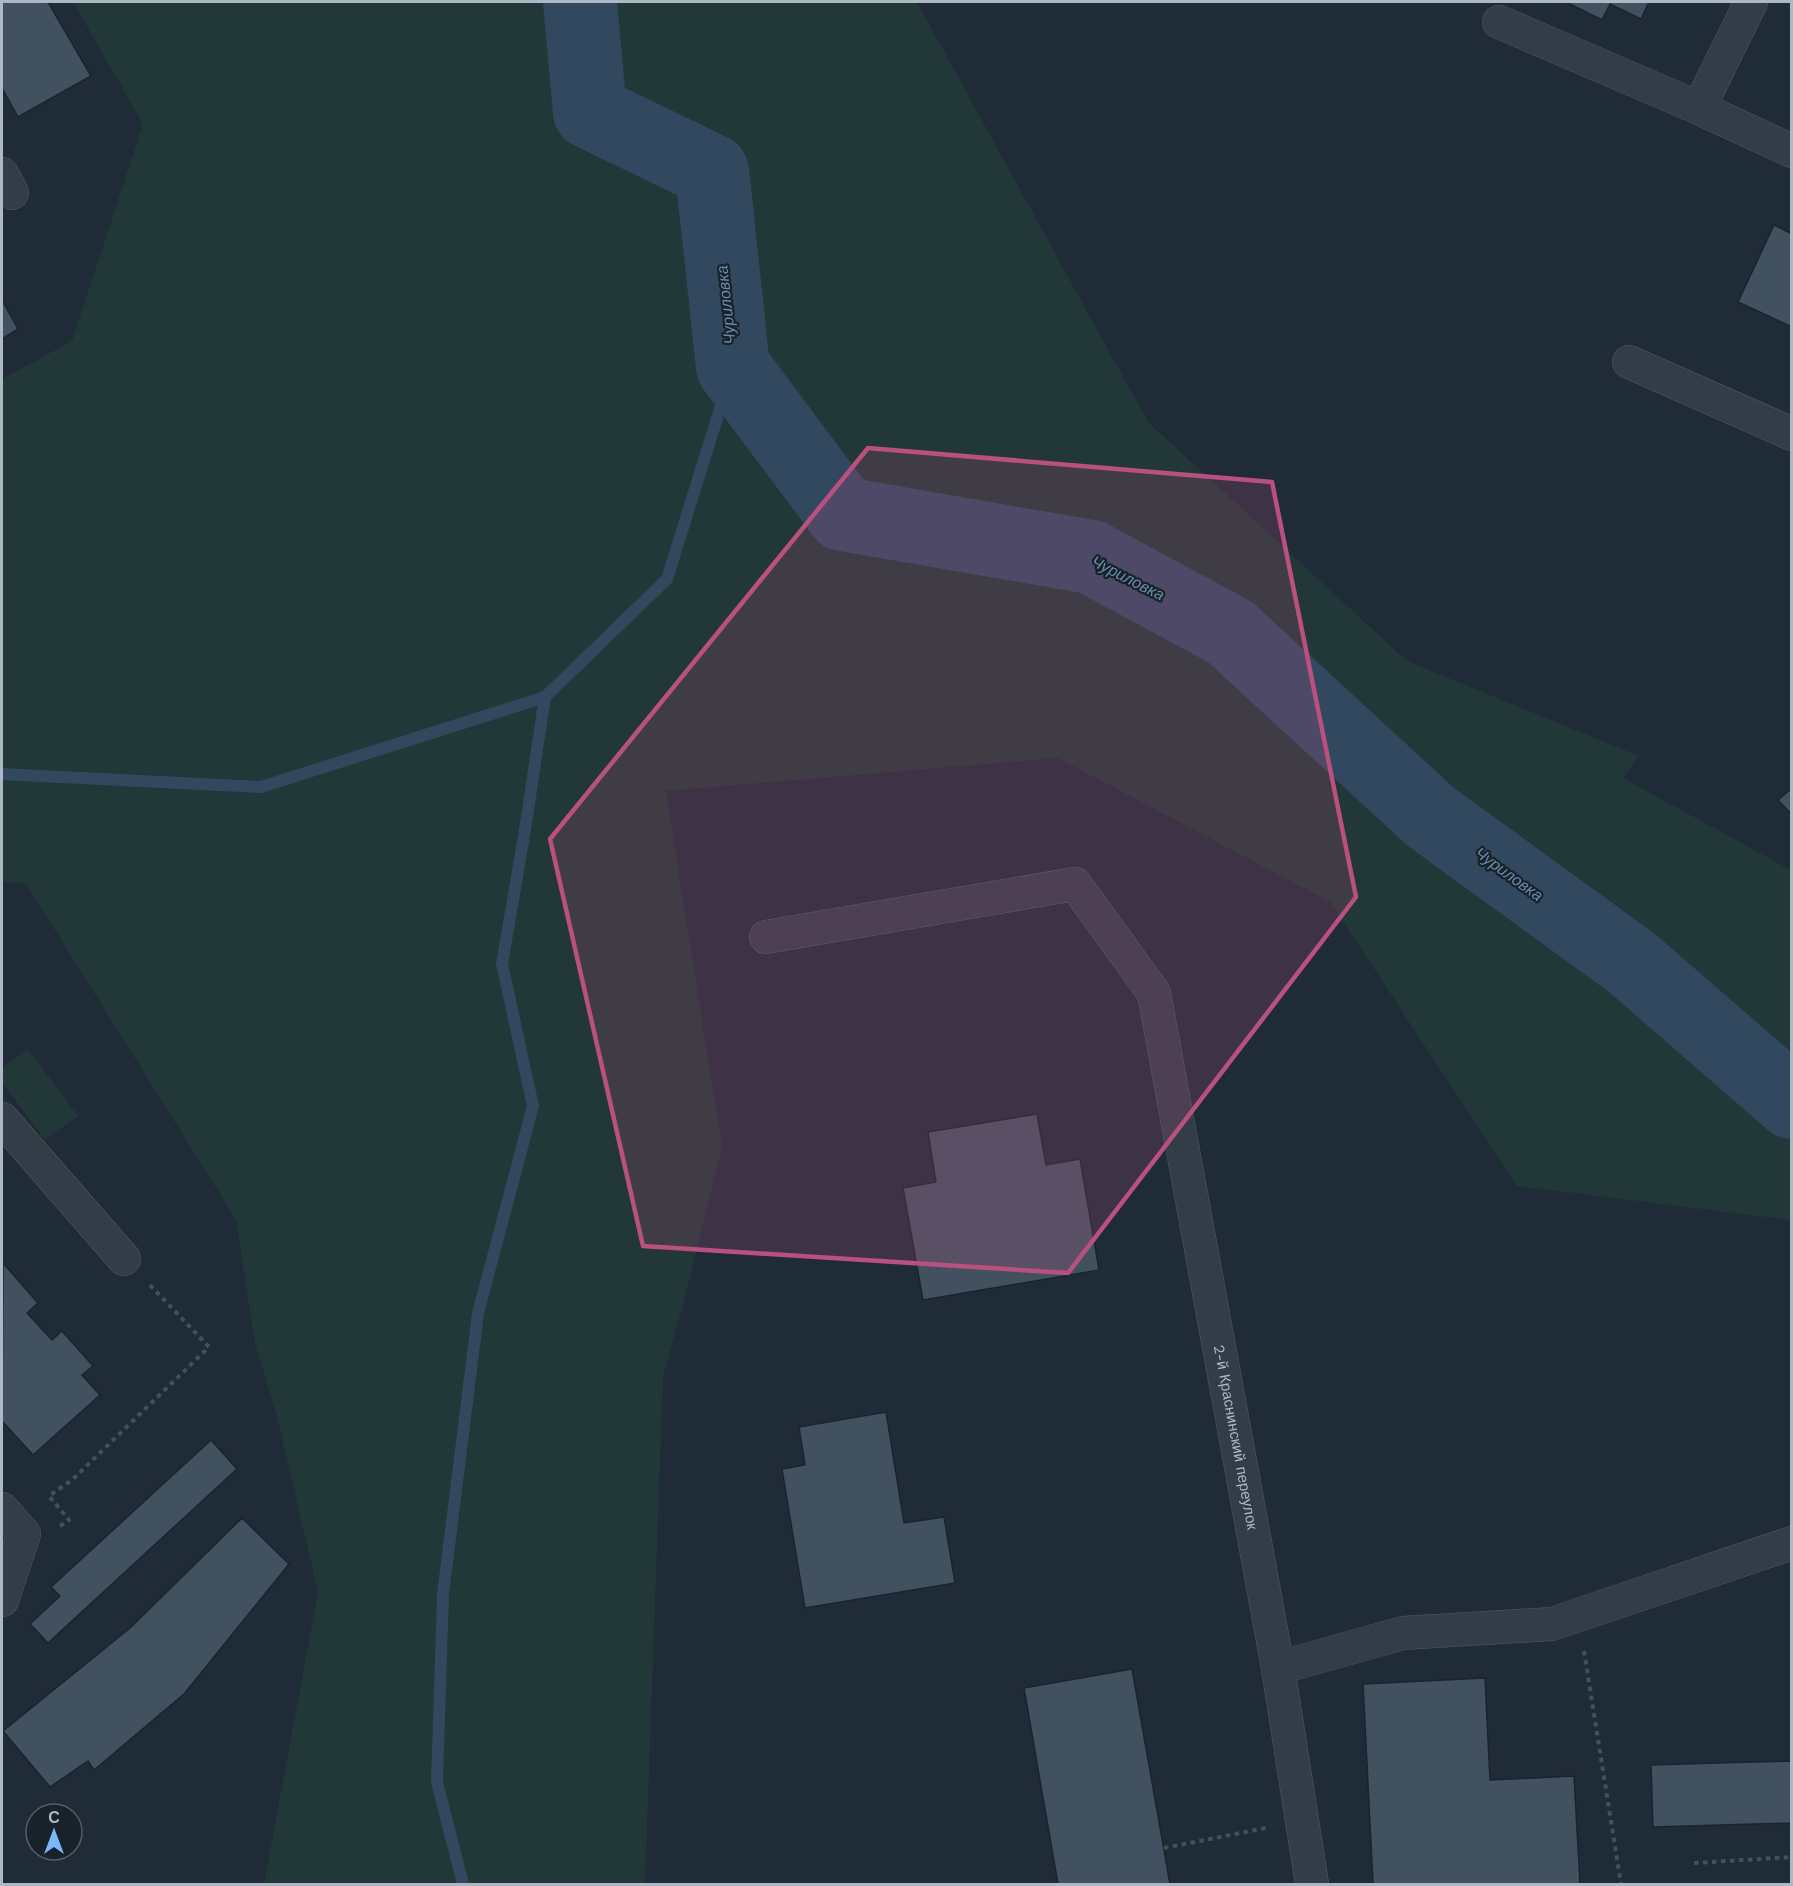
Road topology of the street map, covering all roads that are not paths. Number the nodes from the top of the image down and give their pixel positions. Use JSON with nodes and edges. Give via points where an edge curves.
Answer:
{"nodes":[{"id":1,"x":1751,"y":2,"type":"edge"},
{"id":2,"x":1499,"y":22,"type":"dead end"},
{"id":3,"x":1699,"y":108,"type":"junction"},
{"id":4,"x":1791,"y":151,"type":"edge"},
{"id":5,"x":1629,"y":362,"type":"dead end"},
{"id":6,"x":1791,"y":434,"type":"edge"},
{"id":7,"x":766,"y":937,"type":"dead end"},
{"id":8,"x":2,"y":1119,"type":"edge"},
{"id":9,"x":124,"y":1259,"type":"road end"},
{"id":10,"x":2,"y":1509,"type":"edge"},
{"id":11,"x":1791,"y":1543,"type":"edge"},
{"id":12,"x":3,"y":1587,"type":"edge"},
{"id":13,"x":1278,"y":1668,"type":"junction"},
{"id":14,"x":1312,"y":1884,"type":"edge"}],
"edges":[{"from":1,"to":3,"type":"street"},
{"from":2,"to":3,"type":"street"},
{"from":3,"to":4,"type":"street"},
{"from":5,"to":6,"type":"street"},
{"from":7,"to":13,"type":"street","name":"2-й Краснинский переулок","via":[[1075,884],[1154,993]]},
{"from":8,"to":9,"type":"street"},
{"from":10,"to":12,"type":"street","via":[[24,1534]]},
{"from":11,"to":13,"type":"street","via":[[1552,1624],[1403,1633]]},
{"from":13,"to":14,"type":"street","name":"2-й Краснинский переулок"}]}
